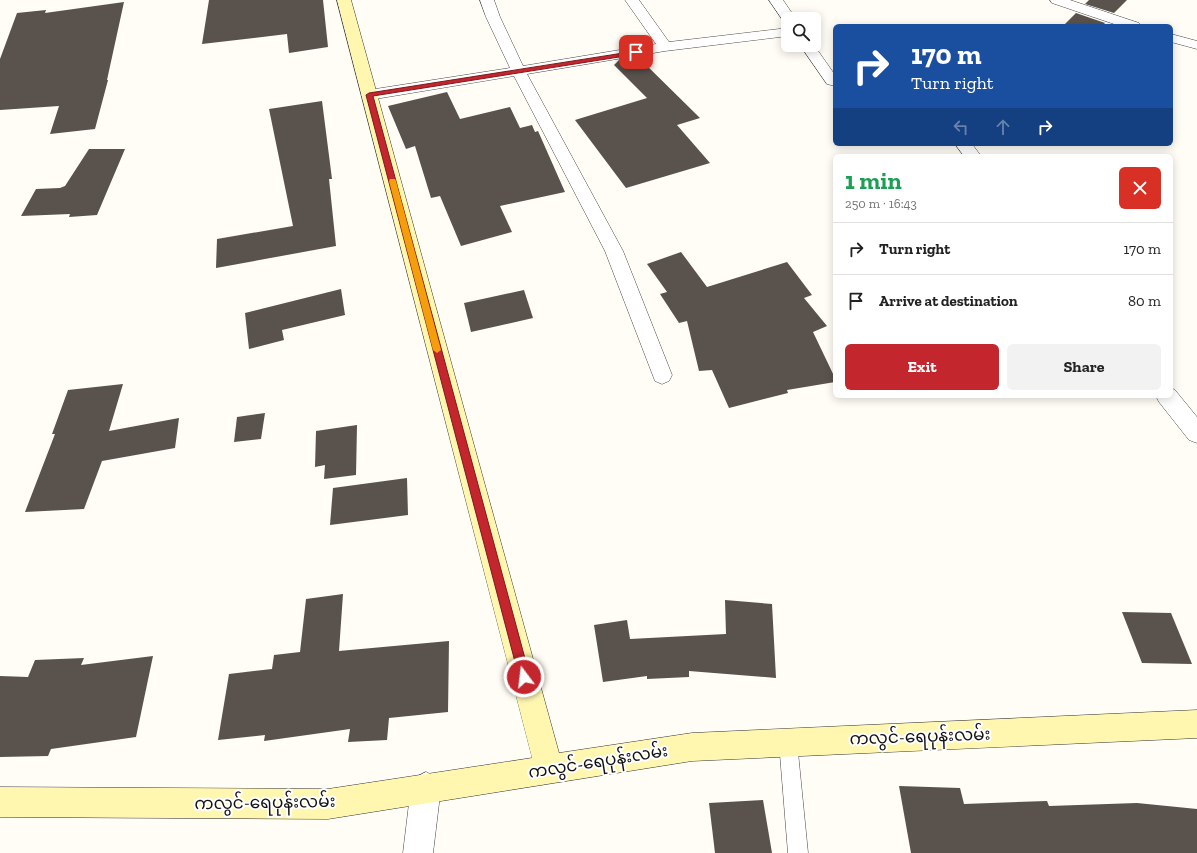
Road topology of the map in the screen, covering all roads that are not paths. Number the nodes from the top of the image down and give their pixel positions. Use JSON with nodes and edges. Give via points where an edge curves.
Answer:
{"nodes":[{"id":1,"x":344,"y":0,"type":"edge"},
{"id":2,"x":487,"y":0,"type":"edge"},
{"id":3,"x":632,"y":0,"type":"edge"},
{"id":4,"x":776,"y":0,"type":"edge"},
{"id":5,"x":1057,"y":0,"type":"edge"},
{"id":6,"x":784,"y":12,"type":"edge"},
{"id":7,"x":1128,"y":24,"type":"edge"},
{"id":8,"x":781,"y":33,"type":"edge"},
{"id":9,"x":1173,"y":39,"type":"edge"},
{"id":10,"x":1197,"y":45,"type":"edge"},
{"id":11,"x":665,"y":47,"type":"junction"},
{"id":12,"x":812,"y":52,"type":"edge"},
{"id":13,"x":519,"y":72,"type":"junction"},
{"id":14,"x":833,"y":81,"type":"edge"},
{"id":15,"x":369,"y":95,"type":"junction"},
{"id":16,"x":965,"y":146,"type":"edge"},
{"id":17,"x":971,"y":154,"type":"edge"},
{"id":18,"x":662,"y":374,"type":"dead end"},
{"id":19,"x":1169,"y":398,"type":"edge"},
{"id":20,"x":1197,"y":433,"type":"edge"},
{"id":21,"x":1197,"y":724,"type":"edge"},
{"id":22,"x":788,"y":742,"type":"junction"},
{"id":23,"x":549,"y":769,"type":"junction"},
{"id":24,"x":426,"y":787,"type":"junction"},
{"id":25,"x":0,"y":802,"type":"edge"},
{"id":26,"x":418,"y":853,"type":"edge"},
{"id":27,"x":798,"y":853,"type":"edge"}],
"edges":[{"from":1,"to":15,"type":"street"},
{"from":2,"to":13,"type":"street"},
{"from":3,"to":11,"type":"street"},
{"from":4,"to":6,"type":"street"},
{"from":5,"to":7,"type":"street"},
{"from":8,"to":11,"type":"street"},
{"from":9,"to":10,"type":"street"},
{"from":11,"to":13,"type":"street"},
{"from":12,"to":14,"type":"street"},
{"from":13,"to":15,"type":"street"},
{"from":13,"to":18,"type":"street","via":[[614,251]]},
{"from":15,"to":23,"type":"street"},
{"from":16,"to":17,"type":"street"},
{"from":19,"to":20,"type":"street"},
{"from":21,"to":22,"type":"street","name":"ကလွင်-ရေပုန်းလမ်း"},
{"from":22,"to":23,"type":"street","name":"ကလွင်-ရေပုန်းလမ်း","via":[[692,746]]},
{"from":22,"to":27,"type":"lane"},
{"from":23,"to":24,"type":"street","name":"ကလွင်-ရေပုန်းလမ်း"},
{"from":24,"to":25,"type":"street","name":"ကလွင်-ရေပုန်းလမ်း","via":[[328,804]]},
{"from":24,"to":26,"type":"street"}]}
